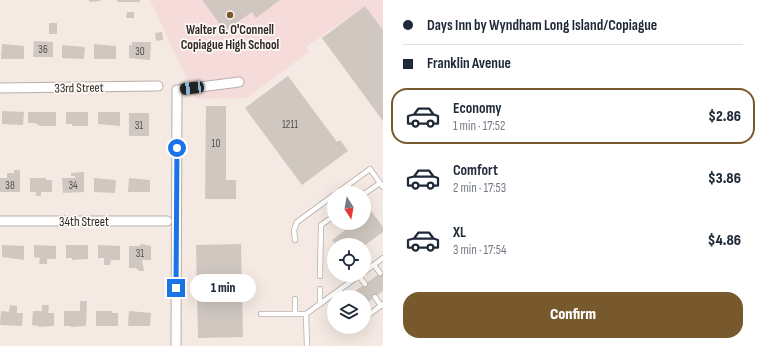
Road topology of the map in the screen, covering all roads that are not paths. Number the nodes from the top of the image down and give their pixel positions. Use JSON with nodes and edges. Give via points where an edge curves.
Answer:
{"nodes":[{"id":1,"x":239,"y":82,"type":"dead end"},
{"id":2,"x":158,"y":86,"type":"dead end"},
{"id":3,"x":0,"y":88,"type":"edge"},
{"id":4,"x":381,"y":185,"type":"edge"},
{"id":5,"x":347,"y":186,"type":"edge"},
{"id":6,"x":371,"y":190,"type":"edge"},
{"id":7,"x":327,"y":200,"type":"edge"},
{"id":8,"x":0,"y":221,"type":"edge"},
{"id":9,"x":167,"y":221,"type":"dead end"},
{"id":10,"x":327,"y":221,"type":"edge"},
{"id":11,"x":294,"y":240,"type":"dead end"},
{"id":12,"x":383,"y":258,"type":"edge"},
{"id":13,"x":374,"y":265,"type":"junction"},
{"id":14,"x":371,"y":267,"type":"edge"},
{"id":15,"x":380,"y":273,"type":"dead end"},
{"id":16,"x":320,"y":276,"type":"dead end"},
{"id":17,"x":350,"y":282,"type":"edge"},
{"id":18,"x":320,"y":289,"type":"dead end"},
{"id":19,"x":339,"y":290,"type":"edge"},
{"id":20,"x":375,"y":297,"type":"dead end"},
{"id":21,"x":295,"y":299,"type":"dead end"},
{"id":22,"x":327,"y":299,"type":"edge"},
{"id":23,"x":320,"y":304,"type":"junction"},
{"id":24,"x":382,"y":305,"type":"edge"},
{"id":25,"x":261,"y":314,"type":"dead end"},
{"id":26,"x":295,"y":314,"type":"junction"},
{"id":27,"x":306,"y":314,"type":"junction"},
{"id":28,"x":371,"y":314,"type":"edge"},
{"id":29,"x":176,"y":346,"type":"edge"},
{"id":30,"x":307,"y":346,"type":"edge"}],
"edges":[{"from":1,"to":29,"type":"street","via":[[177,90]]},
{"from":2,"to":3,"type":"street","name":"33rd Street"},
{"from":4,"to":5,"type":"lane","via":[[370,169]]},
{"from":4,"to":6,"type":"lane"},
{"from":7,"to":11,"type":"lane","via":[[297,222]]},
{"from":8,"to":9,"type":"street","name":"34th Street"},
{"from":10,"to":16,"type":"lane","via":[[322,225]]},
{"from":12,"to":13,"type":"lane"},
{"from":13,"to":14,"type":"lane"},
{"from":13,"to":15,"type":"lane"},
{"from":17,"to":19,"type":"lane"},
{"from":18,"to":23,"type":"lane"},
{"from":20,"to":24,"type":"lane"},
{"from":21,"to":26,"type":"lane"},
{"from":22,"to":23,"type":"lane"},
{"from":23,"to":27,"type":"lane"},
{"from":24,"to":28,"type":"lane"},
{"from":25,"to":26,"type":"lane"},
{"from":26,"to":27,"type":"lane"},
{"from":27,"to":30,"type":"lane"}]}
